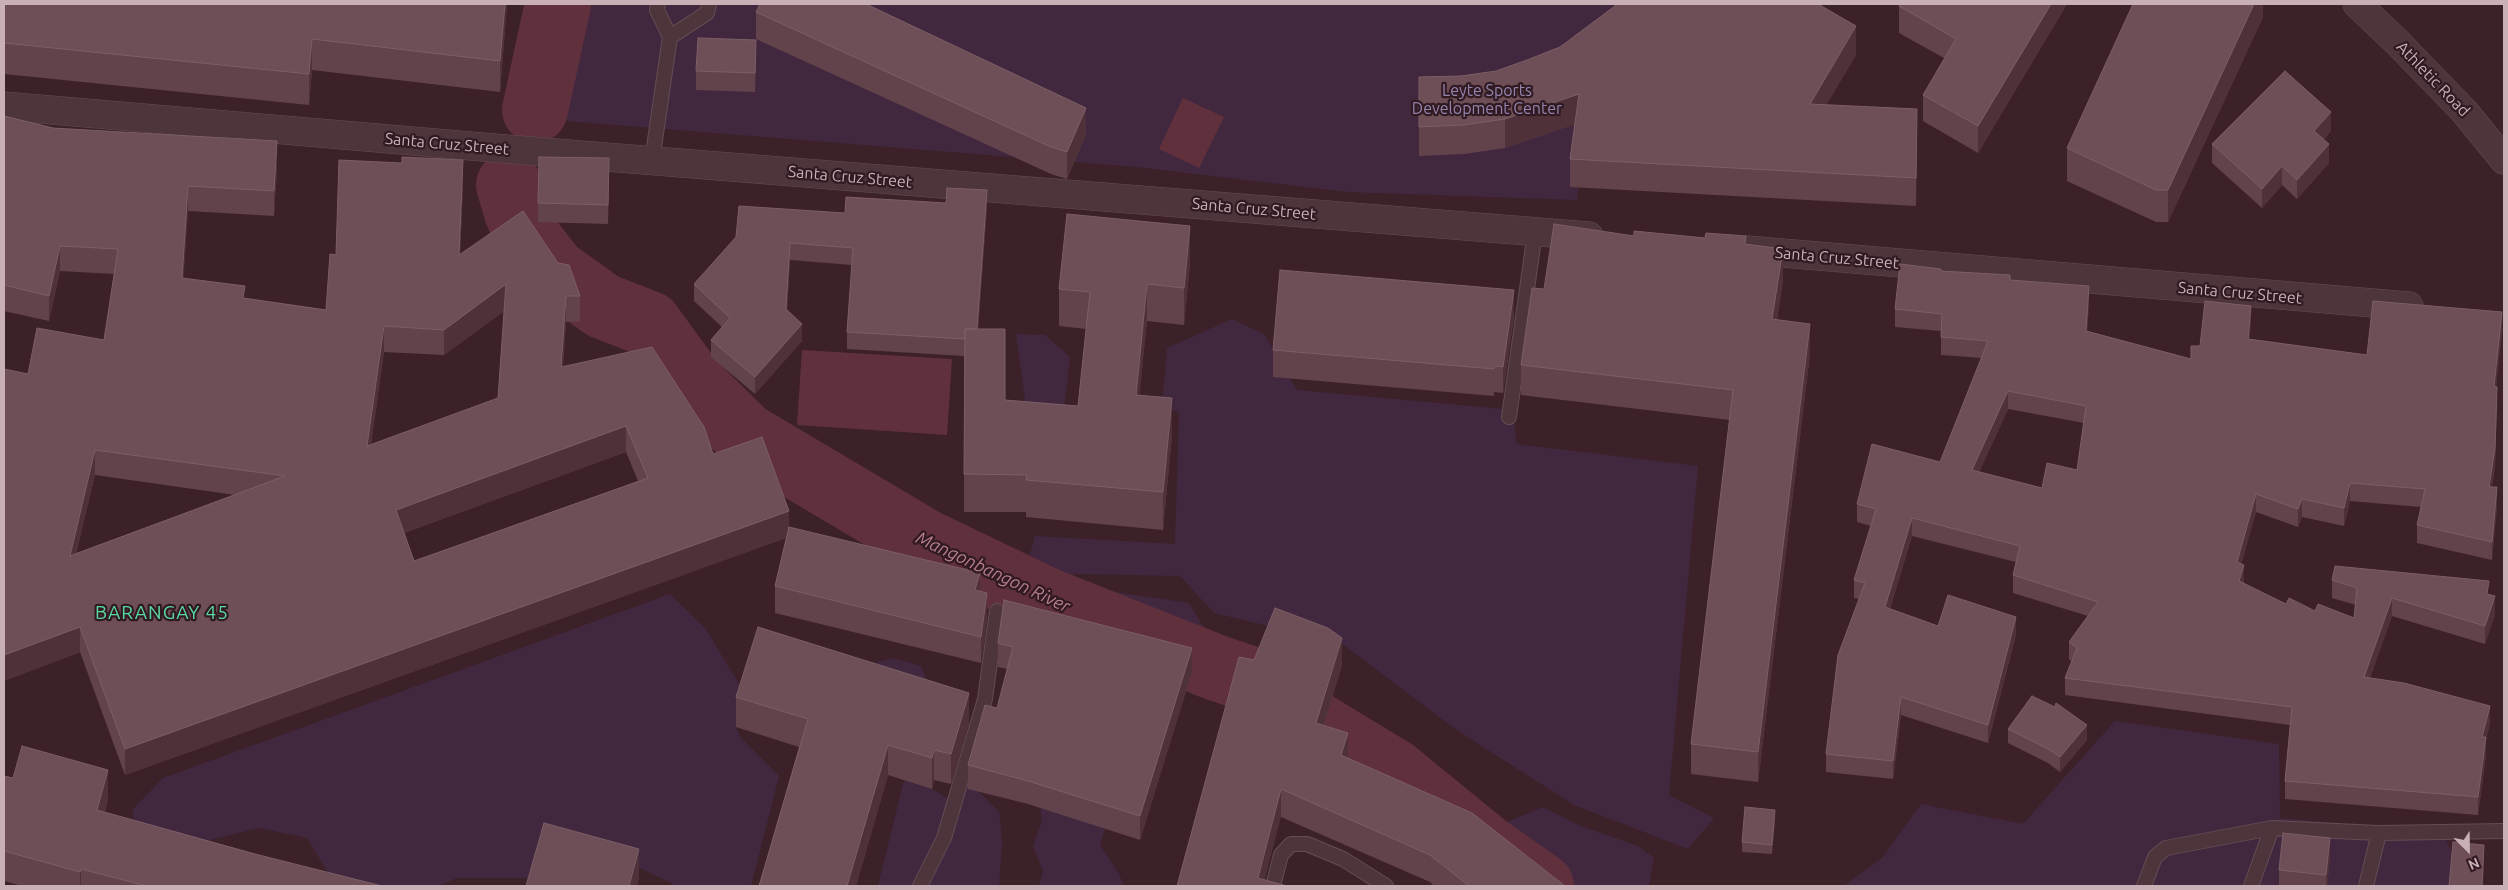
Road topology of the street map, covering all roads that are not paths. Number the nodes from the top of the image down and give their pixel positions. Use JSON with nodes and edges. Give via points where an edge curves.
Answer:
{"nodes":[{"id":1,"x":658,"y":4,"type":"edge"},
{"id":2,"x":709,"y":4,"type":"edge"},
{"id":3,"x":2357,"y":4,"type":"edge"},
{"id":4,"x":670,"y":37,"type":"junction"},
{"id":5,"x":4,"y":106,"type":"edge"},
{"id":6,"x":2496,"y":138,"type":"edge"},
{"id":7,"x":2504,"y":160,"type":"edge"},
{"id":8,"x":652,"y":161,"type":"junction"},
{"id":9,"x":1535,"y":232,"type":"junction"},
{"id":10,"x":1614,"y":239,"type":"edge"},
{"id":11,"x":1722,"y":248,"type":"edge"},
{"id":12,"x":2434,"y":308,"type":"edge"},
{"id":13,"x":1509,"y":417,"type":"dead end"},
{"id":14,"x":997,"y":611,"type":"dead end"},
{"id":15,"x":2272,"y":828,"type":"junction"},
{"id":16,"x":2504,"y":831,"type":"edge"},
{"id":17,"x":2379,"y":833,"type":"junction"},
{"id":18,"x":920,"y":886,"type":"edge"},
{"id":19,"x":1273,"y":886,"type":"edge"},
{"id":20,"x":1386,"y":886,"type":"edge"},
{"id":21,"x":2144,"y":886,"type":"edge"},
{"id":22,"x":2251,"y":886,"type":"edge"},
{"id":23,"x":2366,"y":886,"type":"edge"}],
"edges":[{"from":1,"to":4,"type":"lane","via":[[657,10]]},
{"from":2,"to":4,"type":"lane","via":[[707,13]]},
{"from":3,"to":6,"type":"street","name":"Athletic Road"},
{"from":4,"to":8,"type":"lane"},
{"from":5,"to":8,"type":"street","name":"Santa Cruz Street"},
{"from":6,"to":7,"type":"street","name":"Athletic Road"},
{"from":8,"to":9,"type":"street","name":"Santa Cruz Street"},
{"from":9,"to":10,"type":"street","name":"Santa Cruz Street"},
{"from":9,"to":13,"type":"lane"},
{"from":11,"to":12,"type":"street","name":"Santa Cruz Street"},
{"from":14,"to":18,"type":"lane","via":[[985,699],[944,838]]},
{"from":15,"to":17,"type":"lane"},
{"from":15,"to":21,"type":"lane","via":[[2166,848],[2155,857]]},
{"from":15,"to":22,"type":"lane"},
{"from":16,"to":17,"type":"lane"},
{"from":17,"to":23,"type":"lane"},
{"from":19,"to":20,"type":"lane","via":[[1281,855],[1292,844],[1308,844],[1343,859]]}]}
